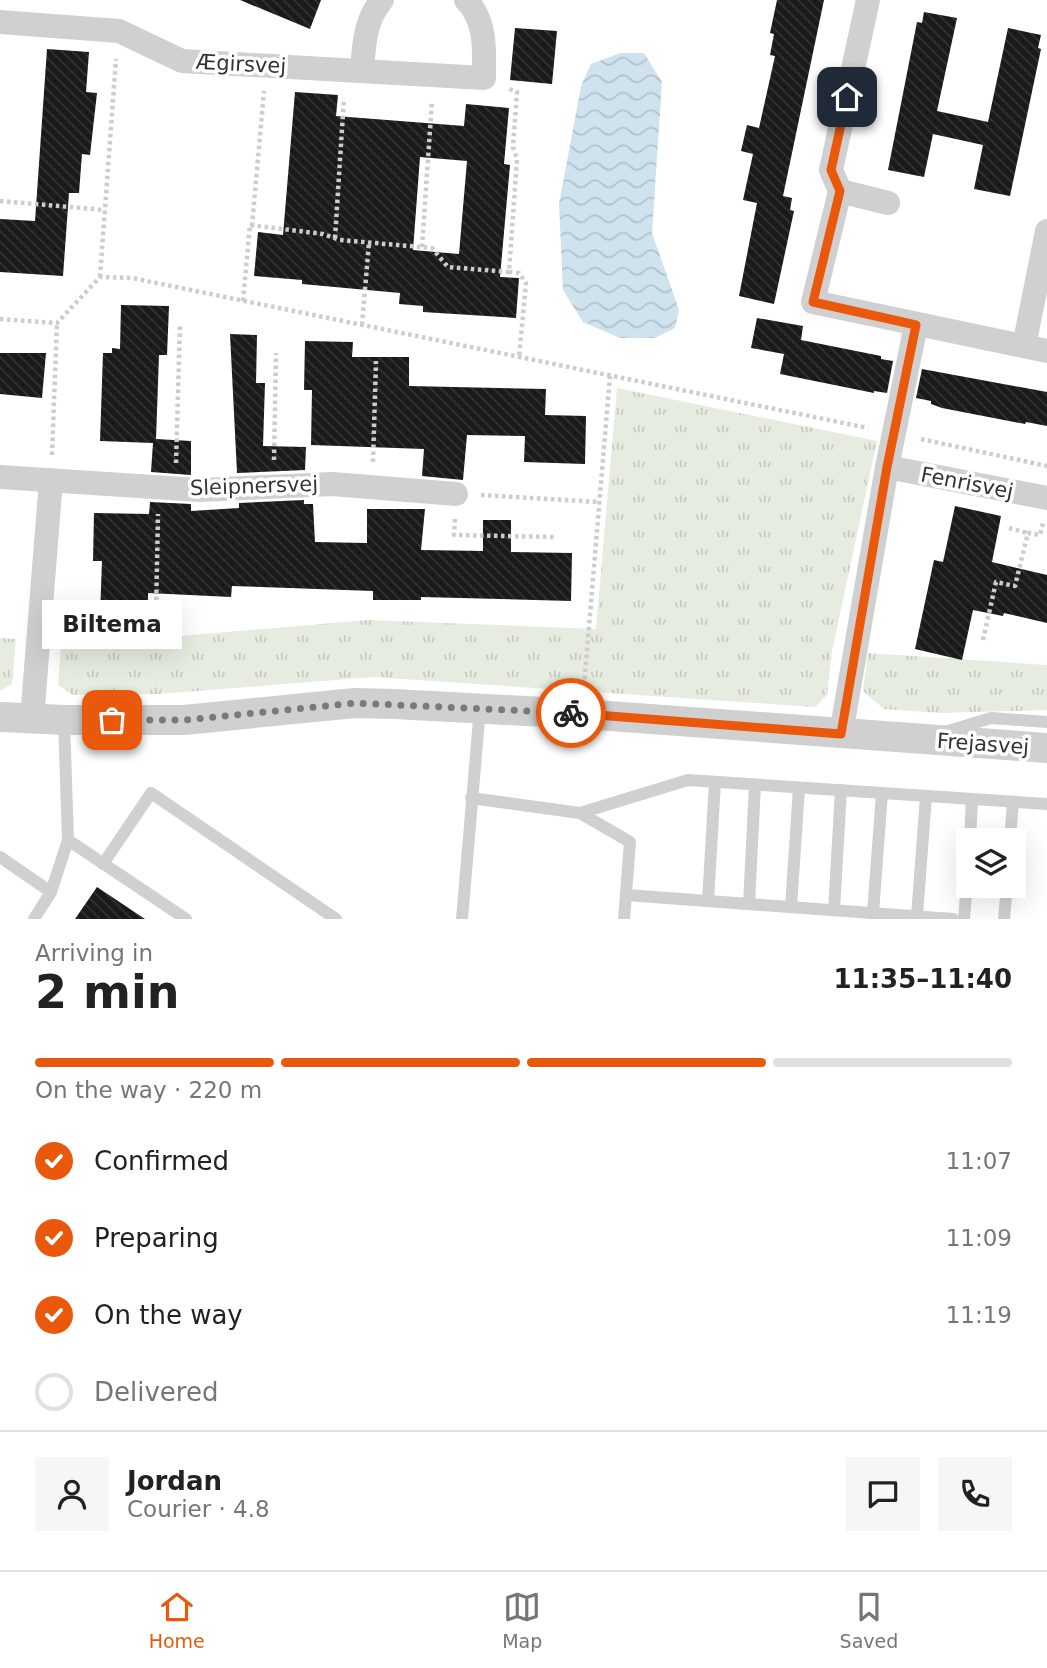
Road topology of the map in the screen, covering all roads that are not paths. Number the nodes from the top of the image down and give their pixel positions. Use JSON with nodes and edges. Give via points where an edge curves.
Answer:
{"nodes":[{"id":1,"x":382,"y":0,"type":"edge"},
{"id":2,"x":466,"y":0,"type":"edge"},
{"id":3,"x":869,"y":0,"type":"edge"},
{"id":4,"x":0,"y":22,"type":"edge"},
{"id":5,"x":354,"y":70,"type":"junction"},
{"id":6,"x":840,"y":191,"type":"junction"},
{"id":7,"x":888,"y":202,"type":"dead end"},
{"id":8,"x":1047,"y":231,"type":"edge"},
{"id":9,"x":916,"y":325,"type":"junction"},
{"id":10,"x":1035,"y":348,"type":"edge"},
{"id":11,"x":887,"y":467,"type":"junction"},
{"id":12,"x":0,"y":477,"type":"edge"},
{"id":13,"x":51,"y":480,"type":"junction"},
{"id":14,"x":456,"y":494,"type":"road end"},
{"id":15,"x":1046,"y":507,"type":"edge"},
{"id":16,"x":480,"y":708,"type":"junction"},
{"id":17,"x":0,"y":717,"type":"edge"},
{"id":18,"x":32,"y":719,"type":"junction"},
{"id":19,"x":64,"y":720,"type":"junction"},
{"id":20,"x":1047,"y":722,"type":"edge"},
{"id":21,"x":841,"y":734,"type":"junction"},
{"id":22,"x":920,"y":739,"type":"junction"},
{"id":23,"x":1047,"y":748,"type":"edge"},
{"id":24,"x":715,"y":782,"type":"junction"},
{"id":25,"x":755,"y":785,"type":"junction"},
{"id":26,"x":799,"y":788,"type":"junction"},
{"id":27,"x":841,"y":790,"type":"junction"},
{"id":28,"x":882,"y":793,"type":"junction"},
{"id":29,"x":926,"y":796,"type":"junction"},
{"id":30,"x":471,"y":798,"type":"junction"},
{"id":31,"x":972,"y":799,"type":"junction"},
{"id":32,"x":1013,"y":802,"type":"junction"},
{"id":33,"x":1047,"y":804,"type":"edge"},
{"id":34,"x":580,"y":813,"type":"junction"},
{"id":35,"x":971,"y":828,"type":"edge"},
{"id":36,"x":1011,"y":828,"type":"edge"},
{"id":37,"x":68,"y":840,"type":"junction"},
{"id":38,"x":0,"y":857,"type":"edge"},
{"id":39,"x":103,"y":864,"type":"junction"},
{"id":40,"x":51,"y":892,"type":"junction"},
{"id":41,"x":625,"y":895,"type":"junction"},
{"id":42,"x":966,"y":898,"type":"edge"},
{"id":43,"x":1006,"y":898,"type":"edge"},
{"id":44,"x":708,"y":901,"type":"junction"},
{"id":45,"x":749,"y":904,"type":"junction"},
{"id":46,"x":791,"y":907,"type":"junction"},
{"id":47,"x":834,"y":910,"type":"junction"},
{"id":48,"x":873,"y":913,"type":"junction"},
{"id":49,"x":917,"y":916,"type":"junction"},
{"id":50,"x":33,"y":919,"type":"edge"},
{"id":51,"x":186,"y":919,"type":"edge"},
{"id":52,"x":336,"y":919,"type":"edge"},
{"id":53,"x":462,"y":919,"type":"edge"},
{"id":54,"x":624,"y":919,"type":"edge"},
{"id":55,"x":953,"y":919,"type":"edge"},
{"id":56,"x":964,"y":919,"type":"edge"},
{"id":57,"x":1004,"y":919,"type":"edge"}],
"edges":[{"from":1,"to":5,"type":"street","via":[[369,21]]},
{"from":2,"to":5,"type":"street","name":"Ægirsvej","via":[[477,14],[483,35],[484,78]]},
{"from":3,"to":6,"type":"street","via":[[831,170]]},
{"from":4,"to":5,"type":"street","name":"Ægirsvej","via":[[118,31],[182,61]]},
{"from":6,"to":7,"type":"street"},
{"from":6,"to":9,"type":"street","via":[[813,302]]},
{"from":8,"to":10,"type":"street"},
{"from":9,"to":10,"type":"street"},
{"from":9,"to":11,"type":"street"},
{"from":11,"to":15,"type":"street","name":"Fenrisvej"},
{"from":11,"to":21,"type":"street"},
{"from":12,"to":13,"type":"street","name":"Sleipnersvej"},
{"from":13,"to":14,"type":"street","name":"Sleipnersvej","via":[[199,490],[332,484]]},
{"from":13,"to":18,"type":"street"},
{"from":16,"to":19,"type":"street","name":"Frejasvej","via":[[355,703],[184,720]]},
{"from":16,"to":21,"type":"street","name":"Frejasvej"},
{"from":16,"to":30,"type":"lane"},
{"from":17,"to":18,"type":"street","name":"Frejasvej"},
{"from":18,"to":19,"type":"street","name":"Frejasvej"},
{"from":19,"to":37,"type":"lane"},
{"from":20,"to":22,"type":"lane","name":"Frejasvej","via":[[991,718]]},
{"from":21,"to":22,"type":"street","name":"Frejasvej"},
{"from":22,"to":23,"type":"street","name":"Frejasvej"},
{"from":24,"to":25,"type":"lane"},
{"from":24,"to":34,"type":"lane","via":[[688,780]]},
{"from":24,"to":44,"type":"lane"},
{"from":25,"to":26,"type":"lane"},
{"from":25,"to":45,"type":"lane"},
{"from":26,"to":27,"type":"lane"},
{"from":26,"to":46,"type":"lane"},
{"from":27,"to":28,"type":"lane"},
{"from":27,"to":47,"type":"lane"},
{"from":28,"to":29,"type":"lane"},
{"from":28,"to":48,"type":"lane"},
{"from":29,"to":31,"type":"lane"},
{"from":29,"to":49,"type":"lane"},
{"from":30,"to":34,"type":"lane"},
{"from":30,"to":53,"type":"lane"},
{"from":31,"to":32,"type":"lane"},
{"from":31,"to":35,"type":"lane"},
{"from":32,"to":33,"type":"lane"},
{"from":32,"to":36,"type":"lane"},
{"from":34,"to":41,"type":"lane","via":[[630,842]]},
{"from":37,"to":39,"type":"lane"},
{"from":37,"to":40,"type":"lane"},
{"from":38,"to":40,"type":"lane"},
{"from":39,"to":51,"type":"lane"},
{"from":39,"to":52,"type":"lane","via":[[151,793]]},
{"from":40,"to":50,"type":"lane"},
{"from":41,"to":44,"type":"lane"},
{"from":41,"to":54,"type":"lane"},
{"from":42,"to":56,"type":"lane"},
{"from":43,"to":57,"type":"lane"},
{"from":44,"to":45,"type":"lane"},
{"from":45,"to":46,"type":"lane"},
{"from":46,"to":47,"type":"lane"},
{"from":47,"to":48,"type":"lane"},
{"from":48,"to":49,"type":"lane"},
{"from":49,"to":55,"type":"lane"}]}
